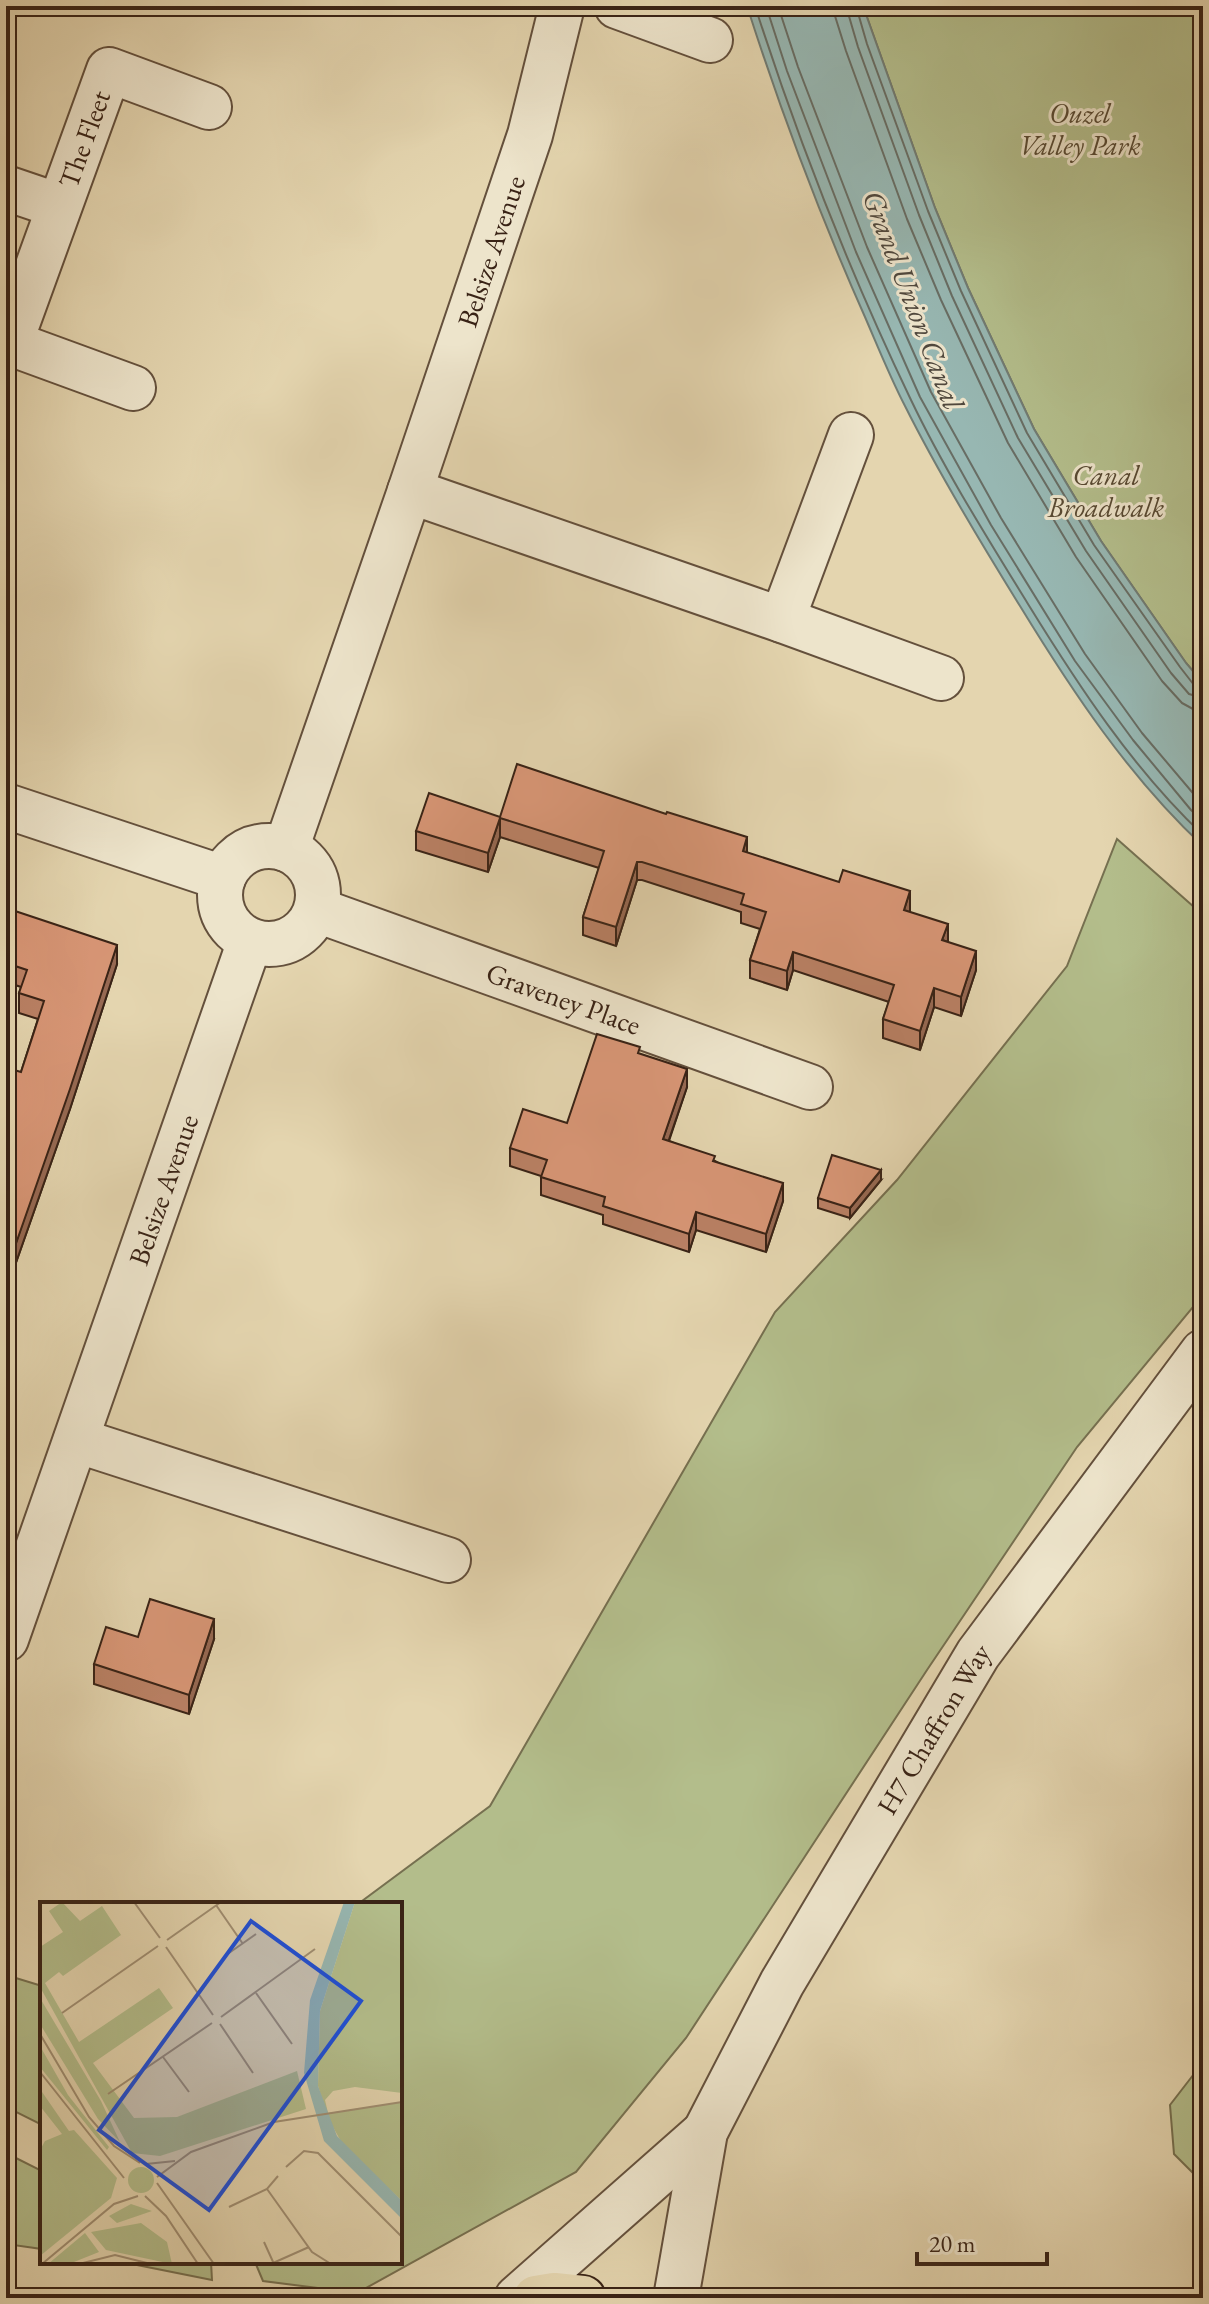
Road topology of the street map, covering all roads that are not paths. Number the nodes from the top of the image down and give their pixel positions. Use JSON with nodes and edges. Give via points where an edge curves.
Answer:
{"nodes":[{"id":1,"x":562,"y":6,"type":"edge"},
{"id":2,"x":617,"y":6,"type":"edge"},
{"id":3,"x":710,"y":40,"type":"dead end"},
{"id":4,"x":209,"y":107,"type":"dead end"},
{"id":5,"x":6,"y":188,"type":"edge"},
{"id":6,"x":59,"y":206,"type":"junction"},
{"id":7,"x":133,"y":388,"type":"dead end"},
{"id":8,"x":851,"y":435,"type":"dead end"},
{"id":9,"x":410,"y":491,"type":"junction"},
{"id":10,"x":782,"y":620,"type":"junction"},
{"id":11,"x":941,"y":678,"type":"dead end"},
{"id":12,"x":6,"y":806,"type":"edge"},
{"id":13,"x":286,"y":849,"type":"junction"},
{"id":14,"x":223,"y":878,"type":"junction"},
{"id":15,"x":317,"y":910,"type":"junction"},
{"id":16,"x":250,"y":941,"type":"junction"},
{"id":17,"x":810,"y":1087,"type":"dead end"},
{"id":18,"x":1203,"y":1352,"type":"edge"},
{"id":19,"x":76,"y":1440,"type":"junction"},
{"id":20,"x":448,"y":1560,"type":"dead end"},
{"id":21,"x":6,"y":1639,"type":"edge"},
{"id":22,"x":705,"y":2132,"type":"junction"},
{"id":23,"x":517,"y":2298,"type":"edge"},
{"id":24,"x":536,"y":2298,"type":"edge"},
{"id":25,"x":583,"y":2298,"type":"edge"},
{"id":26,"x":676,"y":2298,"type":"edge"}],
"edges":[{"from":1,"to":9,"type":"street","name":"Belsize Avenue","via":[[530,135]]},
{"from":2,"to":3,"type":"street"},
{"from":4,"to":6,"type":"street","name":"The Fleet","via":[[109,70]]},
{"from":5,"to":6,"type":"street","name":"The Fleet"},
{"from":6,"to":7,"type":"street","name":"The Fleet","via":[[10,343]]},
{"from":8,"to":10,"type":"street"},
{"from":9,"to":10,"type":"street"},
{"from":9,"to":13,"type":"street","name":"Belsize Avenue"},
{"from":10,"to":11,"type":"street"},
{"from":12,"to":14,"type":"street"},
{"from":13,"to":14,"type":"street","via":[[271,846],[241,854]]},
{"from":13,"to":15,"type":"street","via":[[310,866],[319,894]]},
{"from":14,"to":16,"type":"street","via":[[220,893],[227,922]]},
{"from":15,"to":16,"type":"street","via":[[298,936],[282,943]]},
{"from":15,"to":17,"type":"street","name":"Graveney Place"},
{"from":16,"to":19,"type":"street","name":"Belsize Avenue"},
{"from":18,"to":22,"type":"street","name":"H7 Chaffron Way","via":[[978,1654],[782,1983]]},
{"from":19,"to":20,"type":"street"},
{"from":19,"to":21,"type":"street","name":"Belsize Avenue"},
{"from":22,"to":23,"type":"street","name":"H7 Chaffron Way"},
{"from":22,"to":26,"type":"street","name":"H7 Chaffron Way"},
{"from":24,"to":25,"type":"main road"}]}
